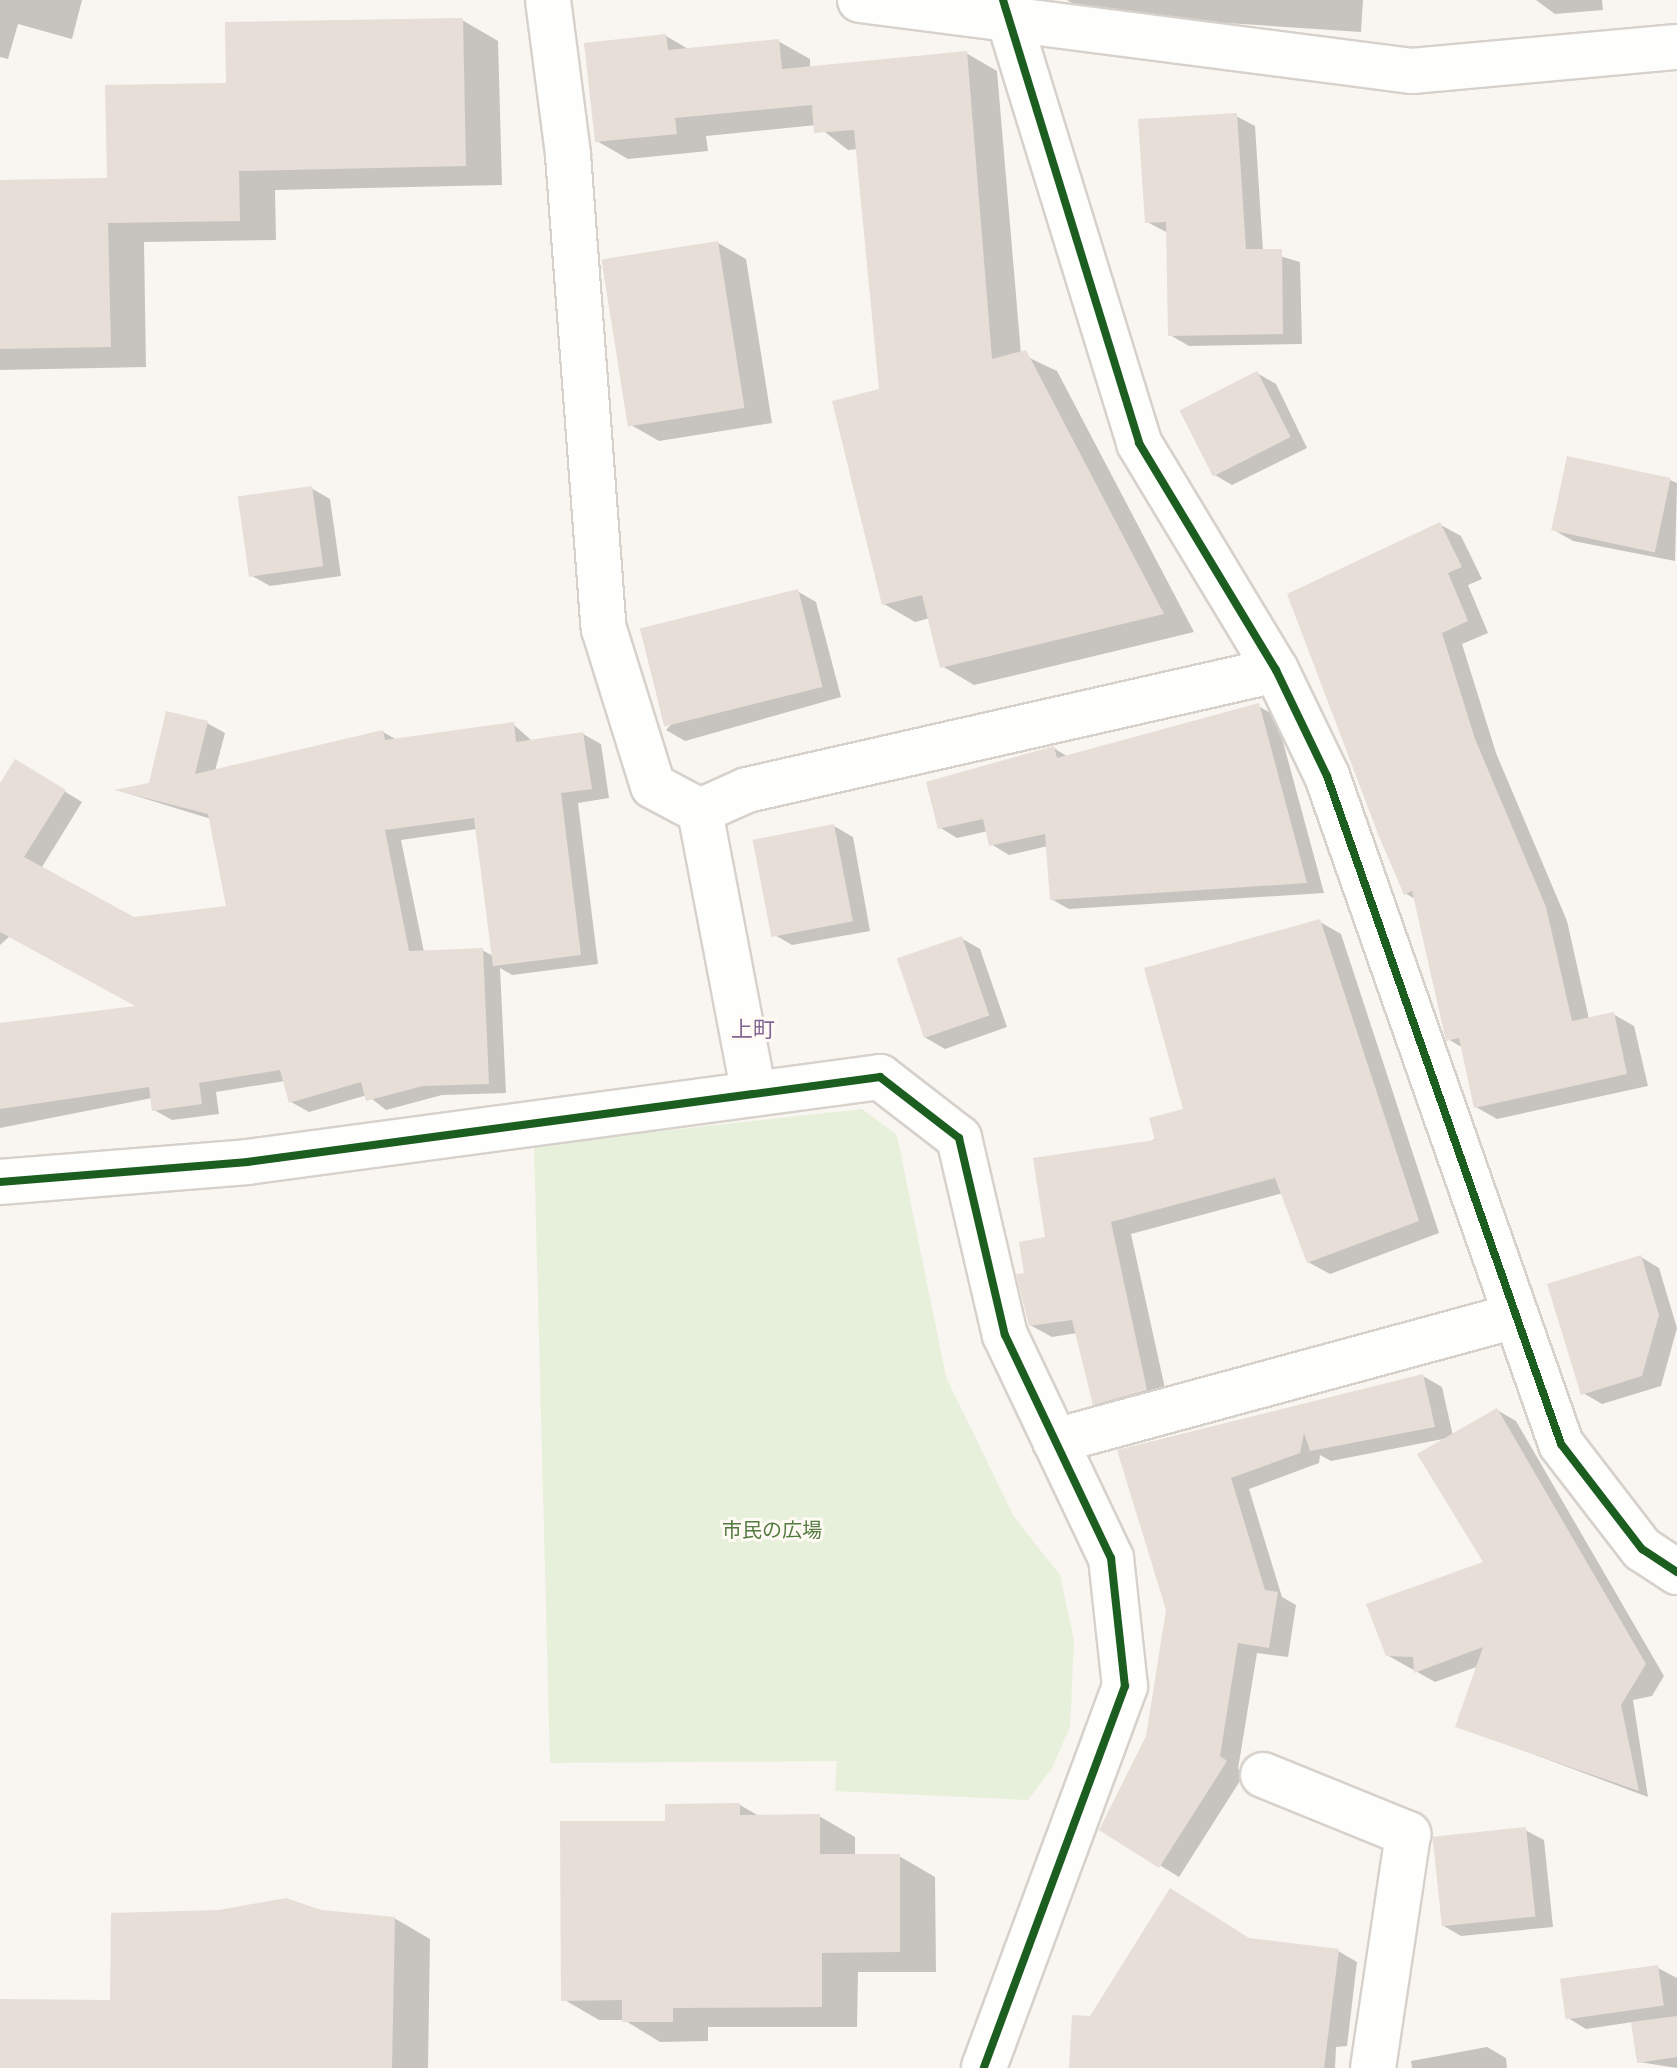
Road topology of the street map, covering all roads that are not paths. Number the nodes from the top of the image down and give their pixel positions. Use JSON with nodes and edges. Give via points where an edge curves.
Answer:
{"nodes":[{"id":1,"x":548,"y":0,"type":"edge"},
{"id":2,"x":860,"y":0,"type":"edge"},
{"id":3,"x":1004,"y":8,"type":"edge"},
{"id":4,"x":1677,"y":47,"type":"edge"},
{"id":5,"x":1276,"y":670,"type":"junction"},
{"id":6,"x":700,"y":811,"type":"junction"},
{"id":7,"x":753,"y":1089,"type":"junction"},
{"id":8,"x":0,"y":1182,"type":"edge"},
{"id":9,"x":1514,"y":1316,"type":"junction"},
{"id":10,"x":1055,"y":1441,"type":"junction"},
{"id":11,"x":1677,"y":1572,"type":"edge"},
{"id":12,"x":1263,"y":1775,"type":"dead end"},
{"id":13,"x":984,"y":2068,"type":"edge"},
{"id":14,"x":1373,"y":2068,"type":"edge"}],
"edges":[{"from":1,"to":6,"type":"street","via":[[568,155],[604,629],[653,786]]},
{"from":2,"to":3,"type":"street"},
{"from":3,"to":4,"type":"street","via":[[1412,71]]},
{"from":3,"to":5,"type":"street","via":[[1139,443]]},
{"from":5,"to":6,"type":"street","via":[[747,790]]},
{"from":5,"to":9,"type":"street","via":[[1327,776]]},
{"from":6,"to":7,"type":"street"},
{"from":7,"to":8,"type":"street","via":[[247,1162]]},
{"from":7,"to":10,"type":"street","via":[[880,1077],[959,1138],[1005,1335]]},
{"from":9,"to":10,"type":"street"},
{"from":9,"to":11,"type":"street","via":[[1561,1444],[1623,1528]]},
{"from":10,"to":13,"type":"street","via":[[1111,1558],[1125,1686]]},
{"from":12,"to":14,"type":"street","via":[[1408,1834]]}]}
